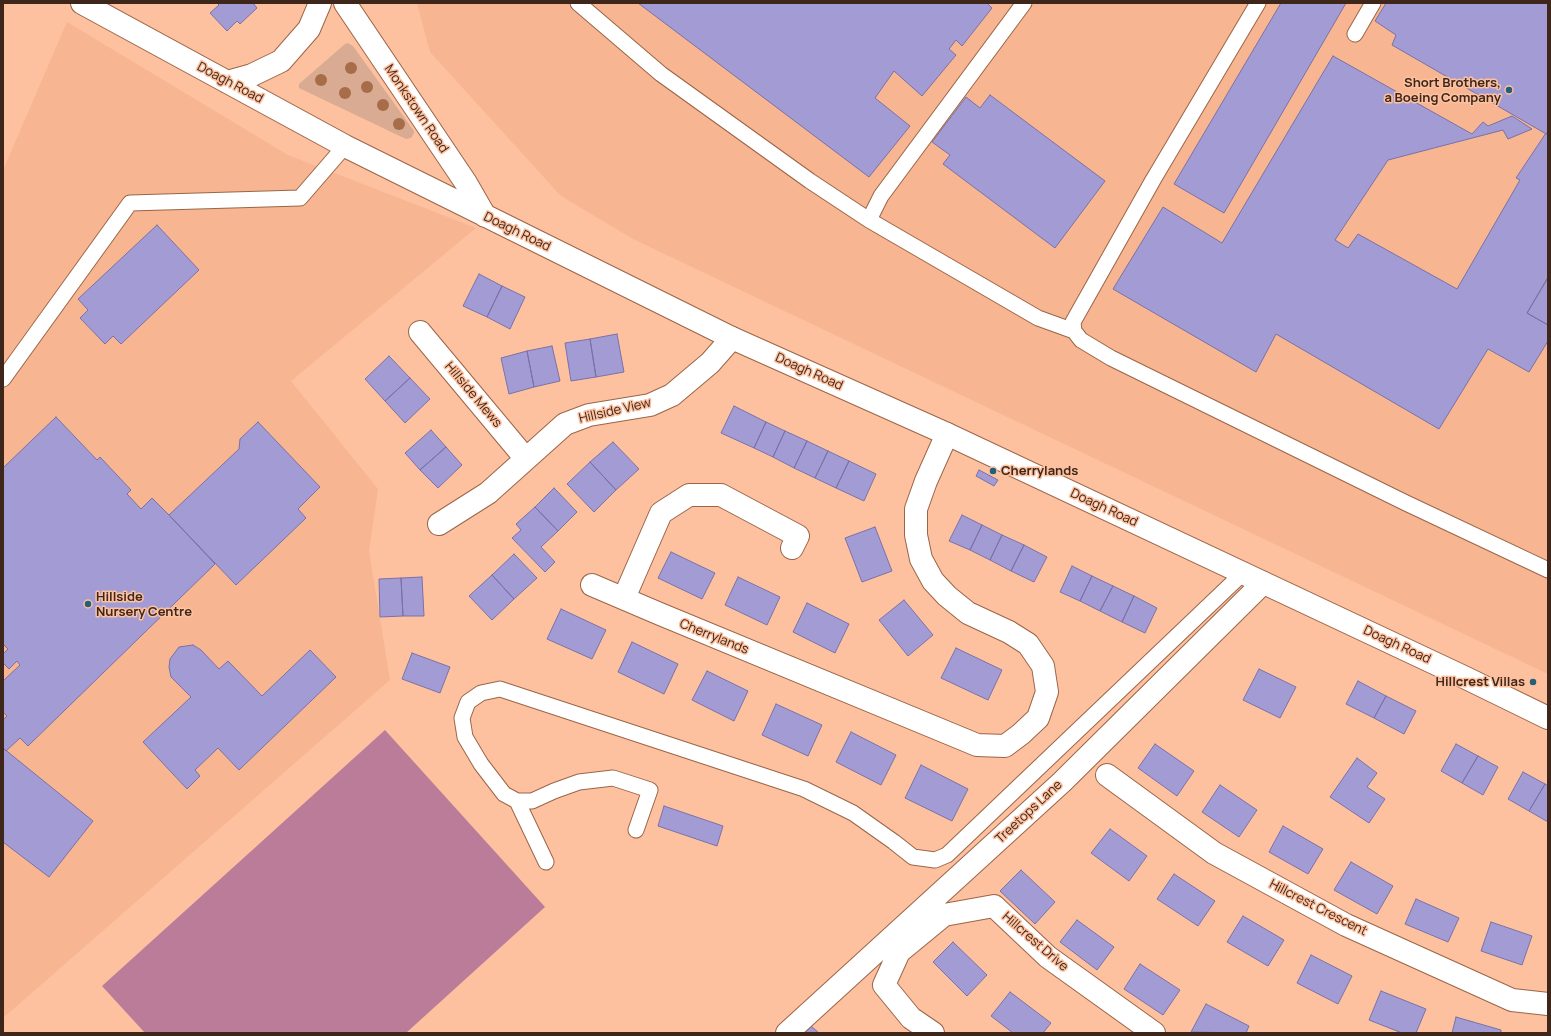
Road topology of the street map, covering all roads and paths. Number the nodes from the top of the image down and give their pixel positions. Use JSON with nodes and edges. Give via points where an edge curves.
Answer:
{"nodes":[{"id":1,"x":82,"y":3,"type":"edge"},
{"id":2,"x":320,"y":3,"type":"edge"},
{"id":3,"x":345,"y":3,"type":"edge"},
{"id":4,"x":578,"y":3,"type":"edge"},
{"id":5,"x":1024,"y":3,"type":"edge"},
{"id":6,"x":1258,"y":3,"type":"edge"},
{"id":7,"x":1373,"y":3,"type":"edge"},
{"id":8,"x":1355,"y":34,"type":"dead end"},
{"id":9,"x":227,"y":82,"type":"junction"},
{"id":10,"x":345,"y":146,"type":"junction"},
{"id":11,"x":486,"y":216,"type":"junction"},
{"id":12,"x":869,"y":220,"type":"junction"},
{"id":13,"x":1074,"y":331,"type":"junction"},
{"id":14,"x":420,"y":332,"type":"dead end"},
{"id":15,"x":732,"y":338,"type":"junction"},
{"id":16,"x":3,"y":378,"type":"edge"},
{"id":17,"x":947,"y":434,"type":"junction"},
{"id":18,"x":526,"y":458,"type":"junction"},
{"id":19,"x":439,"y":524,"type":"dead end"},
{"id":20,"x":792,"y":548,"type":"dead end"},
{"id":21,"x":1548,"y":570,"type":"edge"},
{"id":22,"x":1243,"y":573,"type":"junction"},
{"id":23,"x":1262,"y":583,"type":"junction"},
{"id":24,"x":592,"y":585,"type":"dead end"},
{"id":25,"x":624,"y":598,"type":"junction"},
{"id":26,"x":1548,"y":718,"type":"edge"},
{"id":27,"x":1107,"y":775,"type":"dead end"},
{"id":28,"x":517,"y":801,"type":"junction"},
{"id":29,"x":636,"y":830,"type":"dead end"},
{"id":30,"x":546,"y":862,"type":"dead end"},
{"id":31,"x":1548,"y":1004,"type":"edge"},
{"id":32,"x":787,"y":1033,"type":"edge"},
{"id":33,"x":933,"y":1033,"type":"edge"},
{"id":34,"x":1154,"y":1033,"type":"edge"}],
"edges":[{"from":1,"to":9,"type":"street","name":"Doagh Road"},
{"from":2,"to":9,"type":"street","via":[[309,29],[281,61],[252,75]]},
{"from":3,"to":11,"type":"street","name":"Monkstown Road"},
{"from":4,"to":12,"type":"lane","via":[[661,74]]},
{"from":5,"to":12,"type":"lane","via":[[881,196]]},
{"from":6,"to":13,"type":"lane","via":[[1073,322]]},
{"from":7,"to":8,"type":"lane"},
{"from":9,"to":10,"type":"street","name":"Doagh Road"},
{"from":10,"to":11,"type":"street","name":"Doagh Road"},
{"from":10,"to":16,"type":"lane","via":[[300,198],[130,203]]},
{"from":11,"to":15,"type":"street","name":"Doagh Road"},
{"from":12,"to":13,"type":"lane","via":[[1038,318]]},
{"from":13,"to":21,"type":"lane","via":[[1081,340],[1111,358]]},
{"from":14,"to":18,"type":"street","name":"Hillside Mews"},
{"from":15,"to":17,"type":"street","name":"Doagh Road"},
{"from":15,"to":18,"type":"street","name":"Hillside View","via":[[710,363],[672,395],[650,404],[589,415],[565,424]]},
{"from":17,"to":22,"type":"street","name":"Doagh Road"},
{"from":17,"to":25,"type":"street","name":"Cherrylands","via":[[916,509],[916,535],[921,559],[933,581],[968,613],[1010,632],[1028,644],[1043,666],[1048,692],[1038,718],[1005,746],[976,745]]},
{"from":18,"to":19,"type":"street","name":"Hillside View","via":[[488,493]]},
{"from":20,"to":25,"type":"street","via":[[798,536],[721,495],[689,495],[661,513]]},
{"from":22,"to":23,"type":"street","name":"Doagh Road"},
{"from":22,"to":28,"type":"lane","via":[[947,855],[935,860],[913,857],[853,813],[804,789],[500,689],[481,693],[468,702],[462,718],[465,737],[481,764],[504,794]]},
{"from":23,"to":26,"type":"street","name":"Doagh Road"},
{"from":23,"to":32,"type":"street","name":"Treetops Lane","via":[[1062,782]]},
{"from":24,"to":25,"type":"street","name":"Cherrylands"},
{"from":27,"to":31,"type":"street","name":"Hillcrest Crescent","via":[[1214,853],[1346,925],[1512,1000]]},
{"from":28,"to":29,"type":"lane","via":[[532,801],[579,782],[613,778],[650,790]]},
{"from":28,"to":30,"type":"lane"},
{"from":33,"to":34,"type":"street","name":"Hillcrest Drive","via":[[911,1018],[884,985],[899,952],[944,915],[994,906],[1048,956]]}]}
